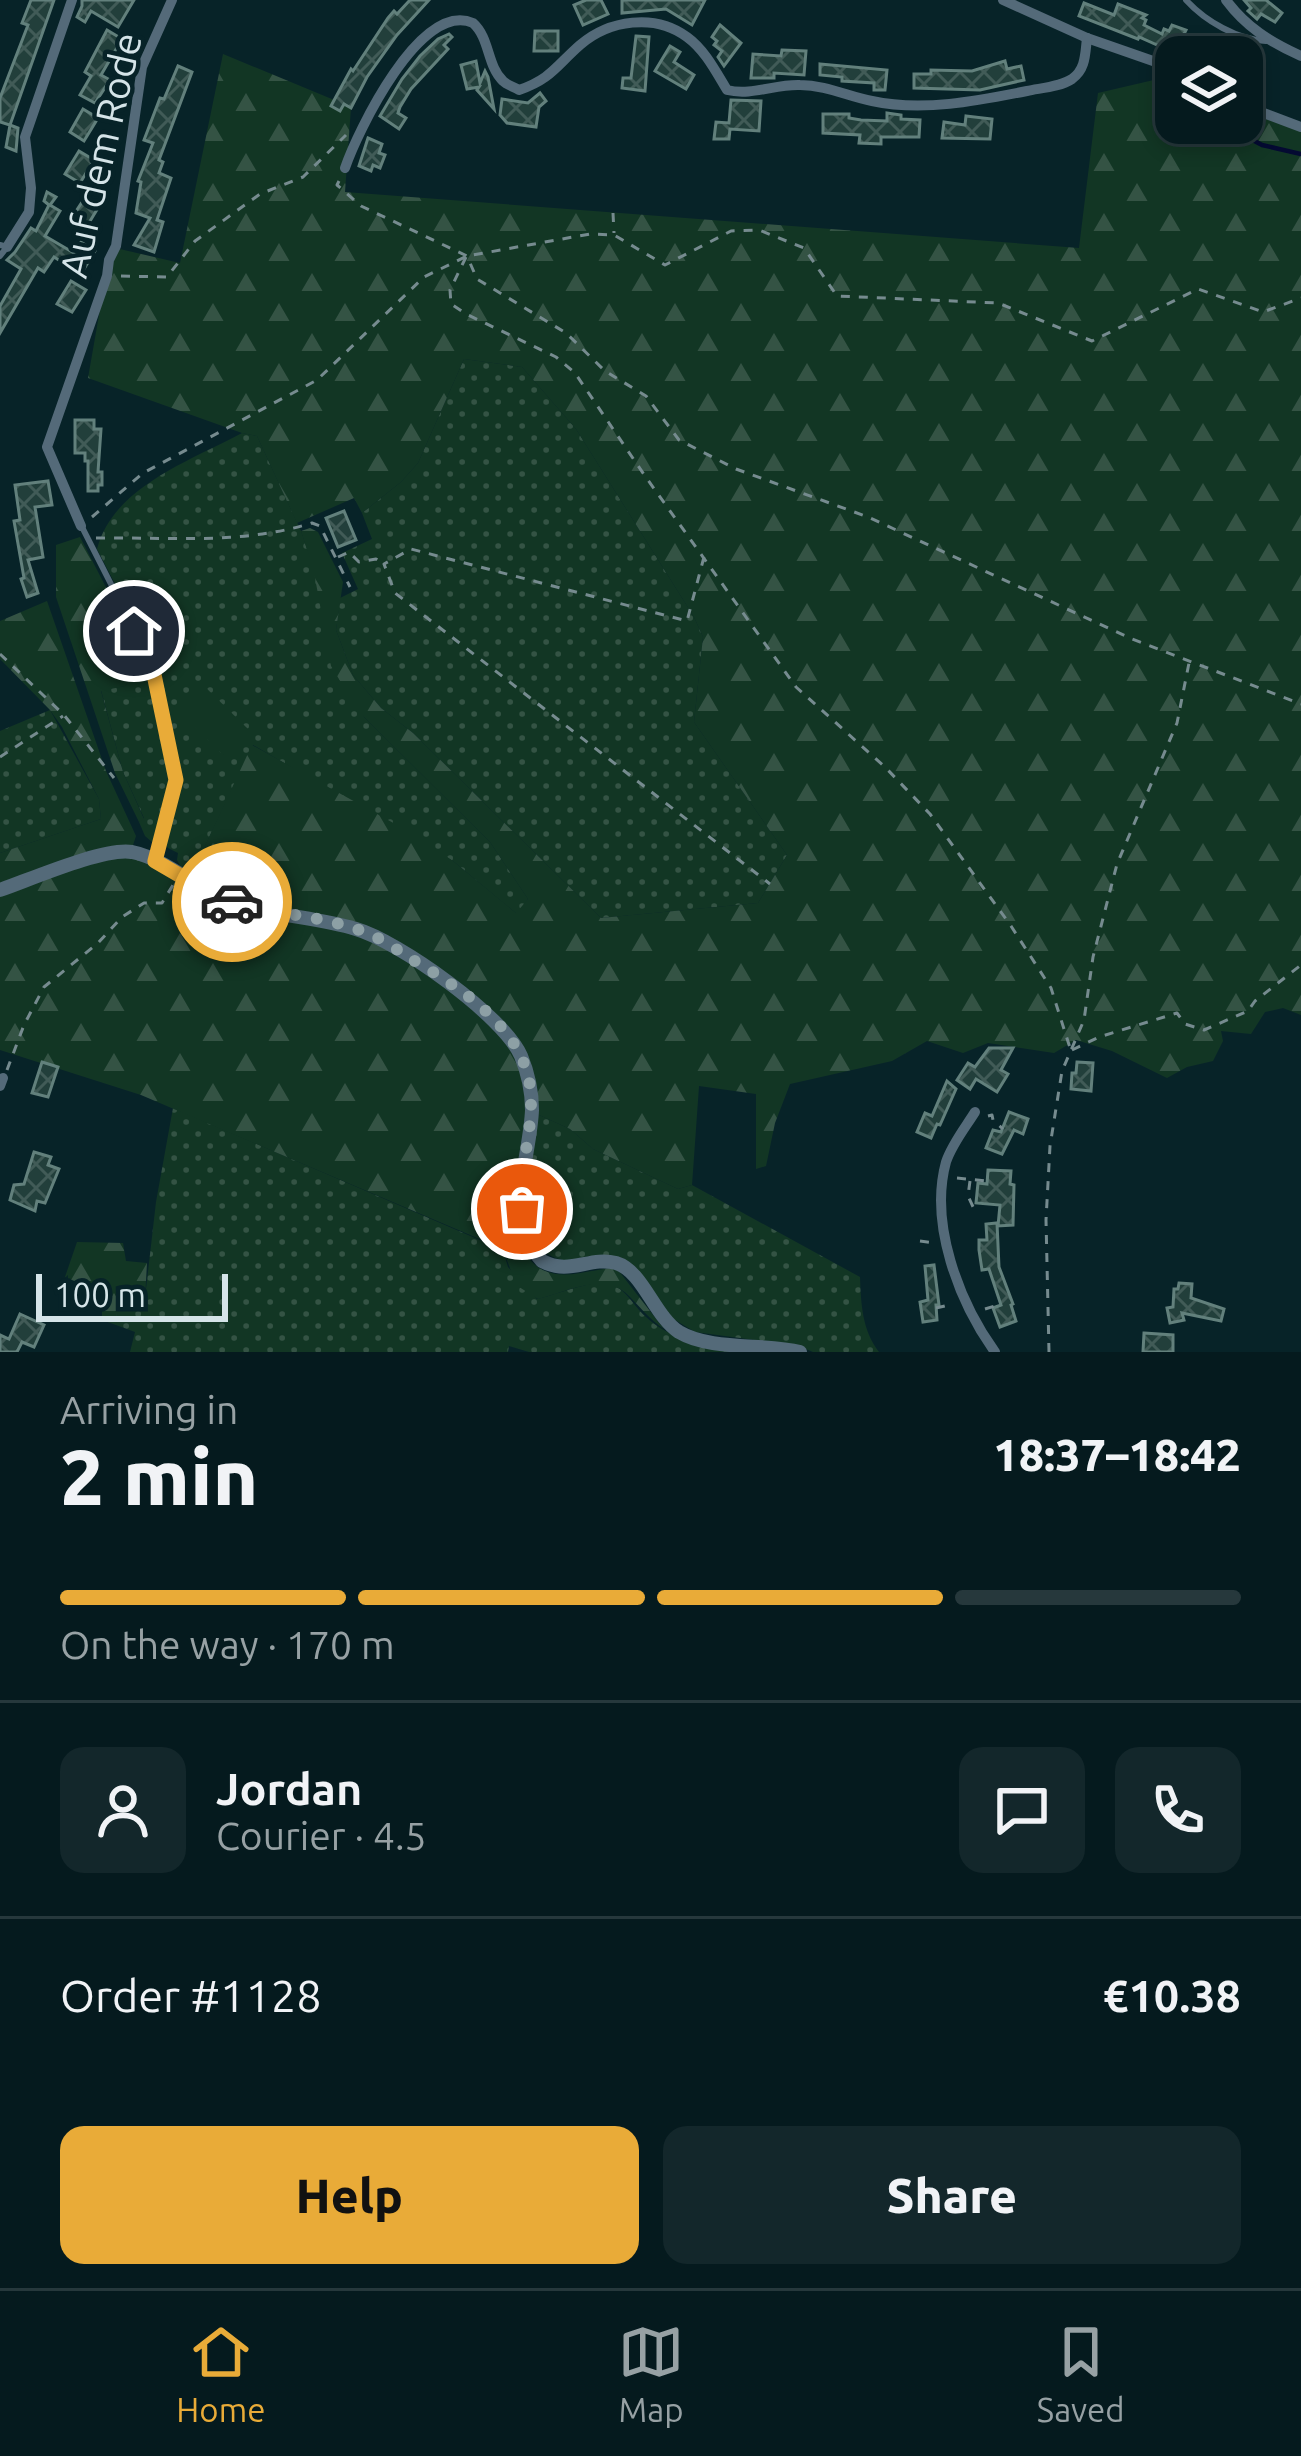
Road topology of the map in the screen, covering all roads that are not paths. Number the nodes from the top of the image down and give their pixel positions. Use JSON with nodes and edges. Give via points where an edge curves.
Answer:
{"nodes":[{"id":1,"x":72,"y":0,"type":"edge"},
{"id":2,"x":172,"y":0,"type":"edge"},
{"id":3,"x":1003,"y":0,"type":"edge"},
{"id":4,"x":1186,"y":0,"type":"edge"},
{"id":5,"x":1226,"y":0,"type":"edge"},
{"id":6,"x":1088,"y":38,"type":"junction"},
{"id":7,"x":1269,"y":42,"type":"junction"},
{"id":8,"x":1301,"y":56,"type":"edge"},
{"id":9,"x":1155,"y":62,"type":"edge"},
{"id":10,"x":1263,"y":113,"type":"edge"},
{"id":11,"x":1301,"y":127,"type":"edge"},
{"id":12,"x":346,"y":168,"type":"road end"},
{"id":13,"x":2,"y":249,"type":"edge"},
{"id":14,"x":81,"y":526,"type":"joint"},
{"id":15,"x":155,"y":861,"type":"junction"},
{"id":16,"x":0,"y":890,"type":"edge"},
{"id":17,"x":975,"y":1112,"type":"dead end"},
{"id":18,"x":800,"y":1352,"type":"edge"},
{"id":19,"x":995,"y":1352,"type":"edge"}],
"edges":[{"from":1,"to":13,"type":"street","via":[[25,137],[29,212]]},
{"from":2,"to":14,"type":"street","name":"Auf dem Rode","via":[[142,67],[116,246],[47,447]]},
{"from":3,"to":6,"type":"street"},
{"from":4,"to":7,"type":"lane","via":[[1219,25]]},
{"from":5,"to":7,"type":"street"},
{"from":6,"to":9,"type":"street"},
{"from":6,"to":12,"type":"street","via":[[1084,67],[1058,85],[931,105],[796,84],[727,90],[688,37],[638,22],[596,34],[543,82],[519,90],[502,80],[480,31],[458,11],[432,20],[397,62]]},
{"from":7,"to":8,"type":"street"},
{"from":10,"to":11,"type":"street"},
{"from":14,"to":15,"type":"lane","via":[[152,665],[176,780]]},
{"from":15,"to":16,"type":"street","via":[[131,852],[105,855]]},
{"from":15,"to":18,"type":"street","via":[[246,906],[361,930],[457,988],[500,1025],[528,1074],[532,1112],[520,1183],[526,1233],[542,1261],[566,1268],[622,1264],[686,1336]]},
{"from":17,"to":19,"type":"street","via":[[952,1146],[943,1226],[979,1330]]}]}
